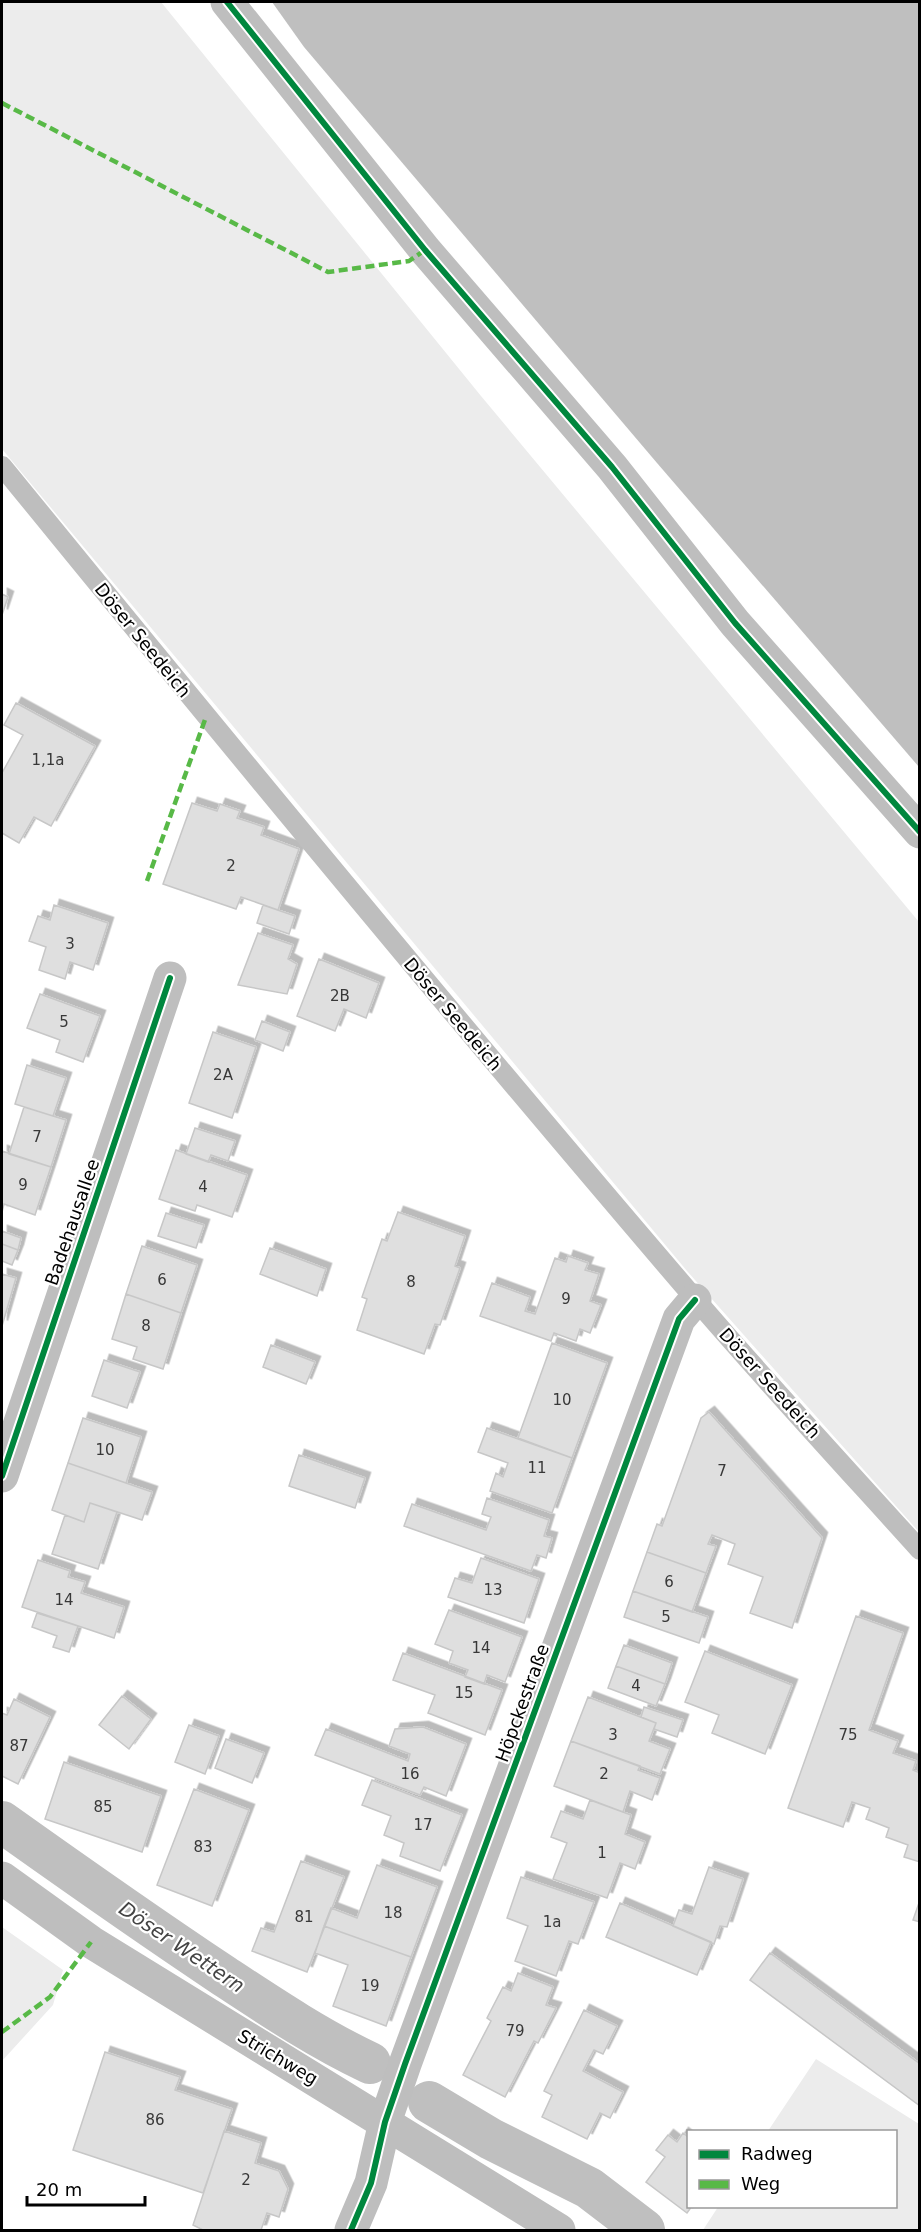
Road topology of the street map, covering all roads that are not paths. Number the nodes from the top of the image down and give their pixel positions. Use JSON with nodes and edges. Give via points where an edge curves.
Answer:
{"nodes":[{"id":1,"x":228,"y":2,"type":"edge"},
{"id":2,"x":2,"y":466,"type":"edge"},
{"id":3,"x":920,"y":832,"type":"edge"},
{"id":4,"x":170,"y":978,"type":"dead end"},
{"id":5,"x":696,"y":1300,"type":"junction"},
{"id":6,"x":2,"y":1476,"type":"edge"},
{"id":7,"x":920,"y":1550,"type":"edge"},
{"id":8,"x":2,"y":1878,"type":"edge"},
{"id":9,"x":385,"y":2122,"type":"junction"},
{"id":10,"x":351,"y":2230,"type":"edge"},
{"id":11,"x":559,"y":2230,"type":"edge"}],
"edges":[{"from":1,"to":3,"type":"street","via":[[425,250],[612,467],[735,623]]},
{"from":2,"to":5,"type":"lane","name":"Döser Seedeich","via":[[228,744]]},
{"from":4,"to":6,"type":"street","name":"Badehausallee"},
{"from":5,"to":7,"type":"lane","name":"Döser Seedeich"},
{"from":5,"to":9,"type":"street","name":"Höpckestraße","via":[[679,1319]]},
{"from":8,"to":9,"type":"street","name":"Strichweg","via":[[91,1941]]},
{"from":9,"to":10,"type":"street","name":"Höpckestraße","via":[[371,2183]]},
{"from":9,"to":11,"type":"street","name":"Strichweg"}]}
